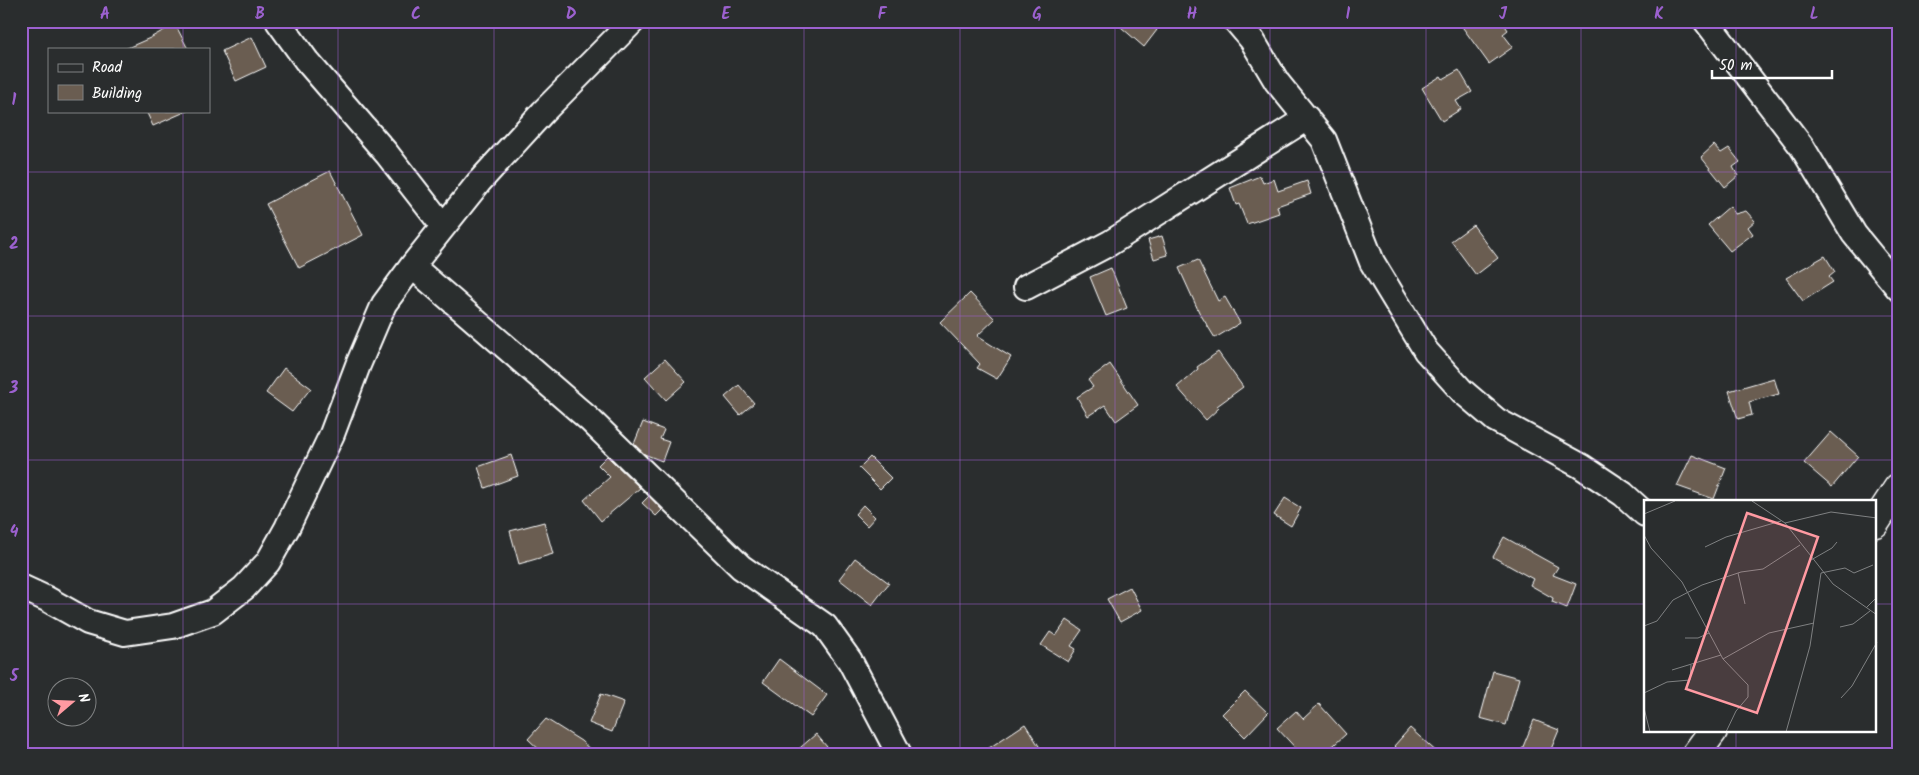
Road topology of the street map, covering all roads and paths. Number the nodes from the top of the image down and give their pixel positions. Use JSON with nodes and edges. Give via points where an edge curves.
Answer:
{"nodes":[{"id":1,"x":278,"y":21,"type":"edge"},
{"id":2,"x":1236,"y":21,"type":"edge"},
{"id":3,"x":1706,"y":21,"type":"edge"},
{"id":4,"x":620,"y":26,"type":"edge"},
{"id":5,"x":1306,"y":118,"type":"junction"},
{"id":6,"x":443,"y":226,"type":"junction"},
{"id":7,"x":412,"y":266,"type":"junction"},
{"id":8,"x":1026,"y":287,"type":"dead end"},
{"id":9,"x":1898,"y":288,"type":"edge"},
{"id":10,"x":1898,"y":488,"type":"edge"},
{"id":11,"x":1644,"y":513,"type":"edge"},
{"id":12,"x":1876,"y":521,"type":"edge"},
{"id":13,"x":21,"y":587,"type":"edge"},
{"id":14,"x":1712,"y":732,"type":"edge"},
{"id":15,"x":899,"y":754,"type":"edge"},
{"id":16,"x":1696,"y":754,"type":"edge"}],
"edges":[{"from":1,"to":6,"type":"street","via":[[306,60],[387,154]]},
{"from":2,"to":5,"type":"street"},
{"from":3,"to":9,"type":"street","via":[[1802,146],[1854,234]]},
{"from":4,"to":6,"type":"street"},
{"from":5,"to":8,"type":"street","via":[[1110,243]]},
{"from":5,"to":11,"type":"street","via":[[1324,140],[1372,262],[1426,351],[1462,391],[1496,420],[1581,466],[1624,494]]},
{"from":6,"to":7,"type":"street"},
{"from":7,"to":13,"type":"street","via":[[384,304],[332,434],[287,528],[268,562],[244,588],[213,612],[173,626],[126,633],[88,622]]},
{"from":7,"to":15,"type":"street","via":[[590,420],[741,567],[824,626],[850,661]]},
{"from":10,"to":12,"type":"main road"},
{"from":14,"to":16,"type":"main road"}]}
